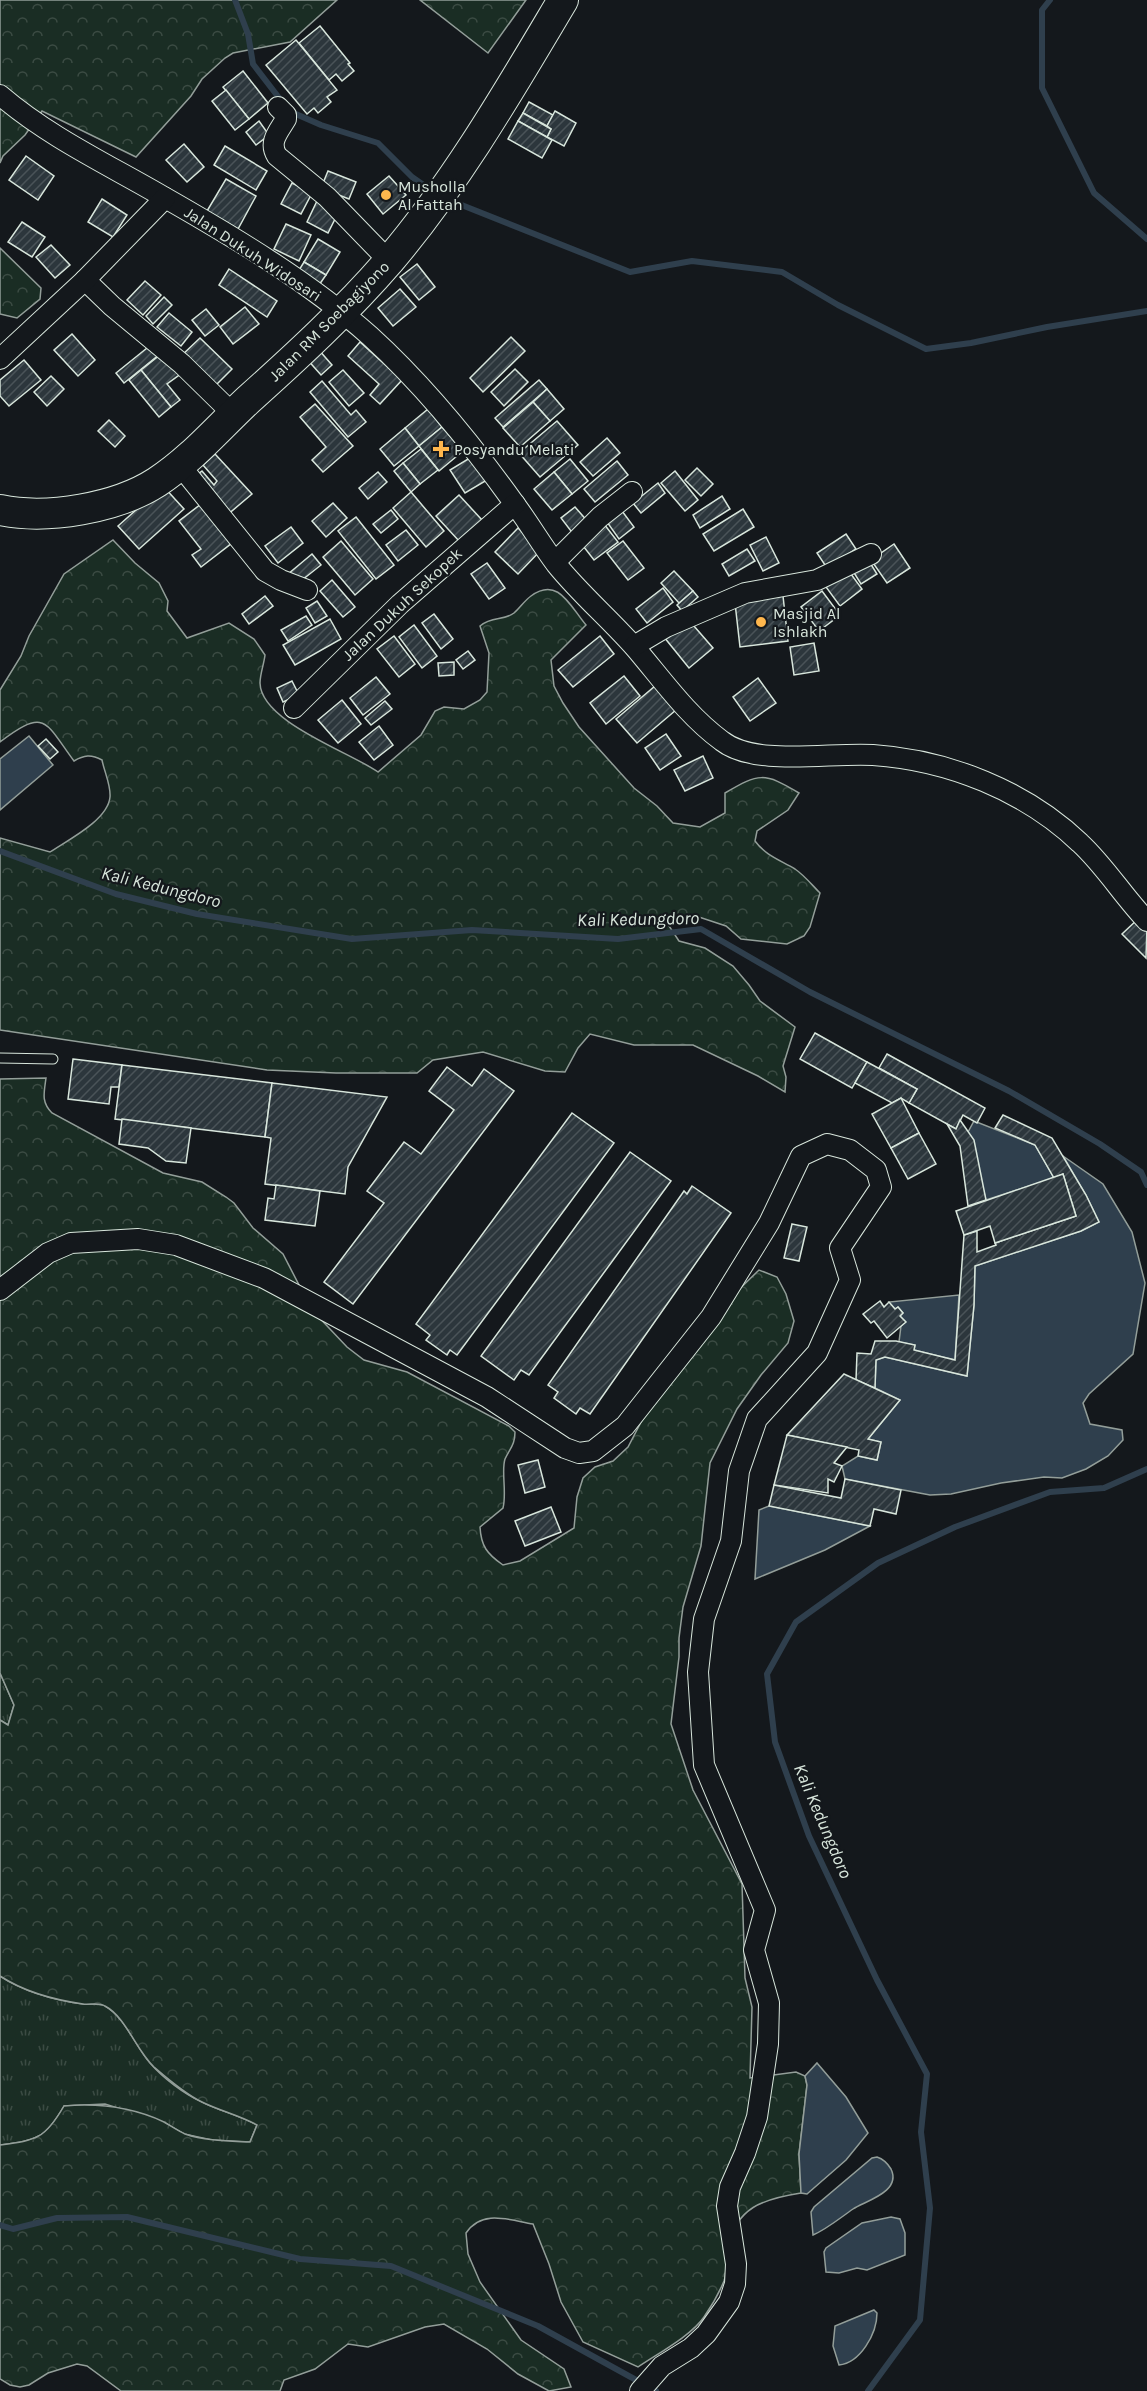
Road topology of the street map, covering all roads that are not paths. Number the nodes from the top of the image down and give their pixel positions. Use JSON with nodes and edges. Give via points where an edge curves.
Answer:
{"nodes":[{"id":1,"x":563,"y":0,"type":"edge"},
{"id":2,"x":0,"y":95,"type":"edge"},
{"id":3,"x":278,"y":107,"type":"dead end"},
{"id":4,"x":165,"y":198,"type":"junction"},
{"id":5,"x":389,"y":261,"type":"junction"},
{"id":6,"x":85,"y":280,"type":"junction"},
{"id":7,"x":341,"y":312,"type":"junction"},
{"id":8,"x":0,"y":359,"type":"edge"},
{"id":9,"x":233,"y":414,"type":"junction"},
{"id":10,"x":179,"y":464,"type":"junction"},
{"id":11,"x":632,"y":492,"type":"dead end"},
{"id":12,"x":515,"y":504,"type":"junction"},
{"id":13,"x":0,"y":510,"type":"edge"},
{"id":14,"x":871,"y":554,"type":"dead end"},
{"id":15,"x":555,"y":562,"type":"junction"},
{"id":16,"x":307,"y":590,"type":"dead end"},
{"id":17,"x":634,"y":646,"type":"junction"},
{"id":18,"x":294,"y":708,"type":"dead end"},
{"id":19,"x":1147,"y":921,"type":"edge"},
{"id":20,"x":0,"y":1058,"type":"edge"},
{"id":21,"x":53,"y":1059,"type":"dead end"},
{"id":22,"x":0,"y":1290,"type":"edge"},
{"id":23,"x":640,"y":2391,"type":"edge"}],
"edges":[{"from":1,"to":5,"type":"main road","name":"Jalan RM Soebagiyono","via":[[451,179]]},
{"from":2,"to":4,"type":"street","name":"Jalan Dukuh Widosari","via":[[46,132]]},
{"from":3,"to":5,"type":"street","via":[[286,119],[273,142],[274,152],[327,197]]},
{"from":4,"to":6,"type":"street","name":"Jalan Dukuh Widosari"},
{"from":4,"to":7,"type":"street","name":"Jalan Dukuh Widosari","via":[[260,255]]},
{"from":5,"to":7,"type":"main road","name":"Jalan RM Soebagiyono"},
{"from":6,"to":8,"type":"street","name":"Jalan Dukuh Widosari"},
{"from":6,"to":9,"type":"street"},
{"from":7,"to":9,"type":"main road","name":"Jalan RM Soebagiyono"},
{"from":7,"to":12,"type":"street","via":[[414,379],[457,427]]},
{"from":9,"to":10,"type":"main road","name":"Jalan RM Soebagiyono"},
{"from":10,"to":13,"type":"main road","name":"Jalan RM Soebagiyono","via":[[147,487],[92,507],[40,514]]},
{"from":10,"to":16,"type":"street","via":[[265,571]]},
{"from":11,"to":15,"type":"street","via":[[570,544]]},
{"from":12,"to":15,"type":"street"},
{"from":12,"to":18,"type":"street","name":"Jalan Dukuh Sekopek","via":[[400,604]]},
{"from":14,"to":17,"type":"street","via":[[818,580],[745,593],[666,627]]},
{"from":15,"to":17,"type":"street"},
{"from":17,"to":19,"type":"street","via":[[683,706],[725,744],[746,754],[894,758],[960,772],[1004,790],[1058,823],[1082,844]]},
{"from":20,"to":21,"type":"lane"},
{"from":22,"to":23,"type":"street","via":[[48,1253],[72,1242],[138,1239],[176,1245],[264,1278],[487,1397],[565,1448],[579,1453],[593,1451],[625,1426],[711,1317],[768,1223],[801,1156],[827,1144],[850,1150],[876,1170],[881,1187],[840,1248],[850,1280],[817,1353],[757,1419],[739,1471],[731,1541],[704,1619],[698,1672],[704,1765],[765,1910],[754,1950],[769,2003],[768,2044],[757,2117],[729,2187],[727,2205],[736,2264],[732,2293],[718,2319],[692,2348],[662,2366]]}]}
